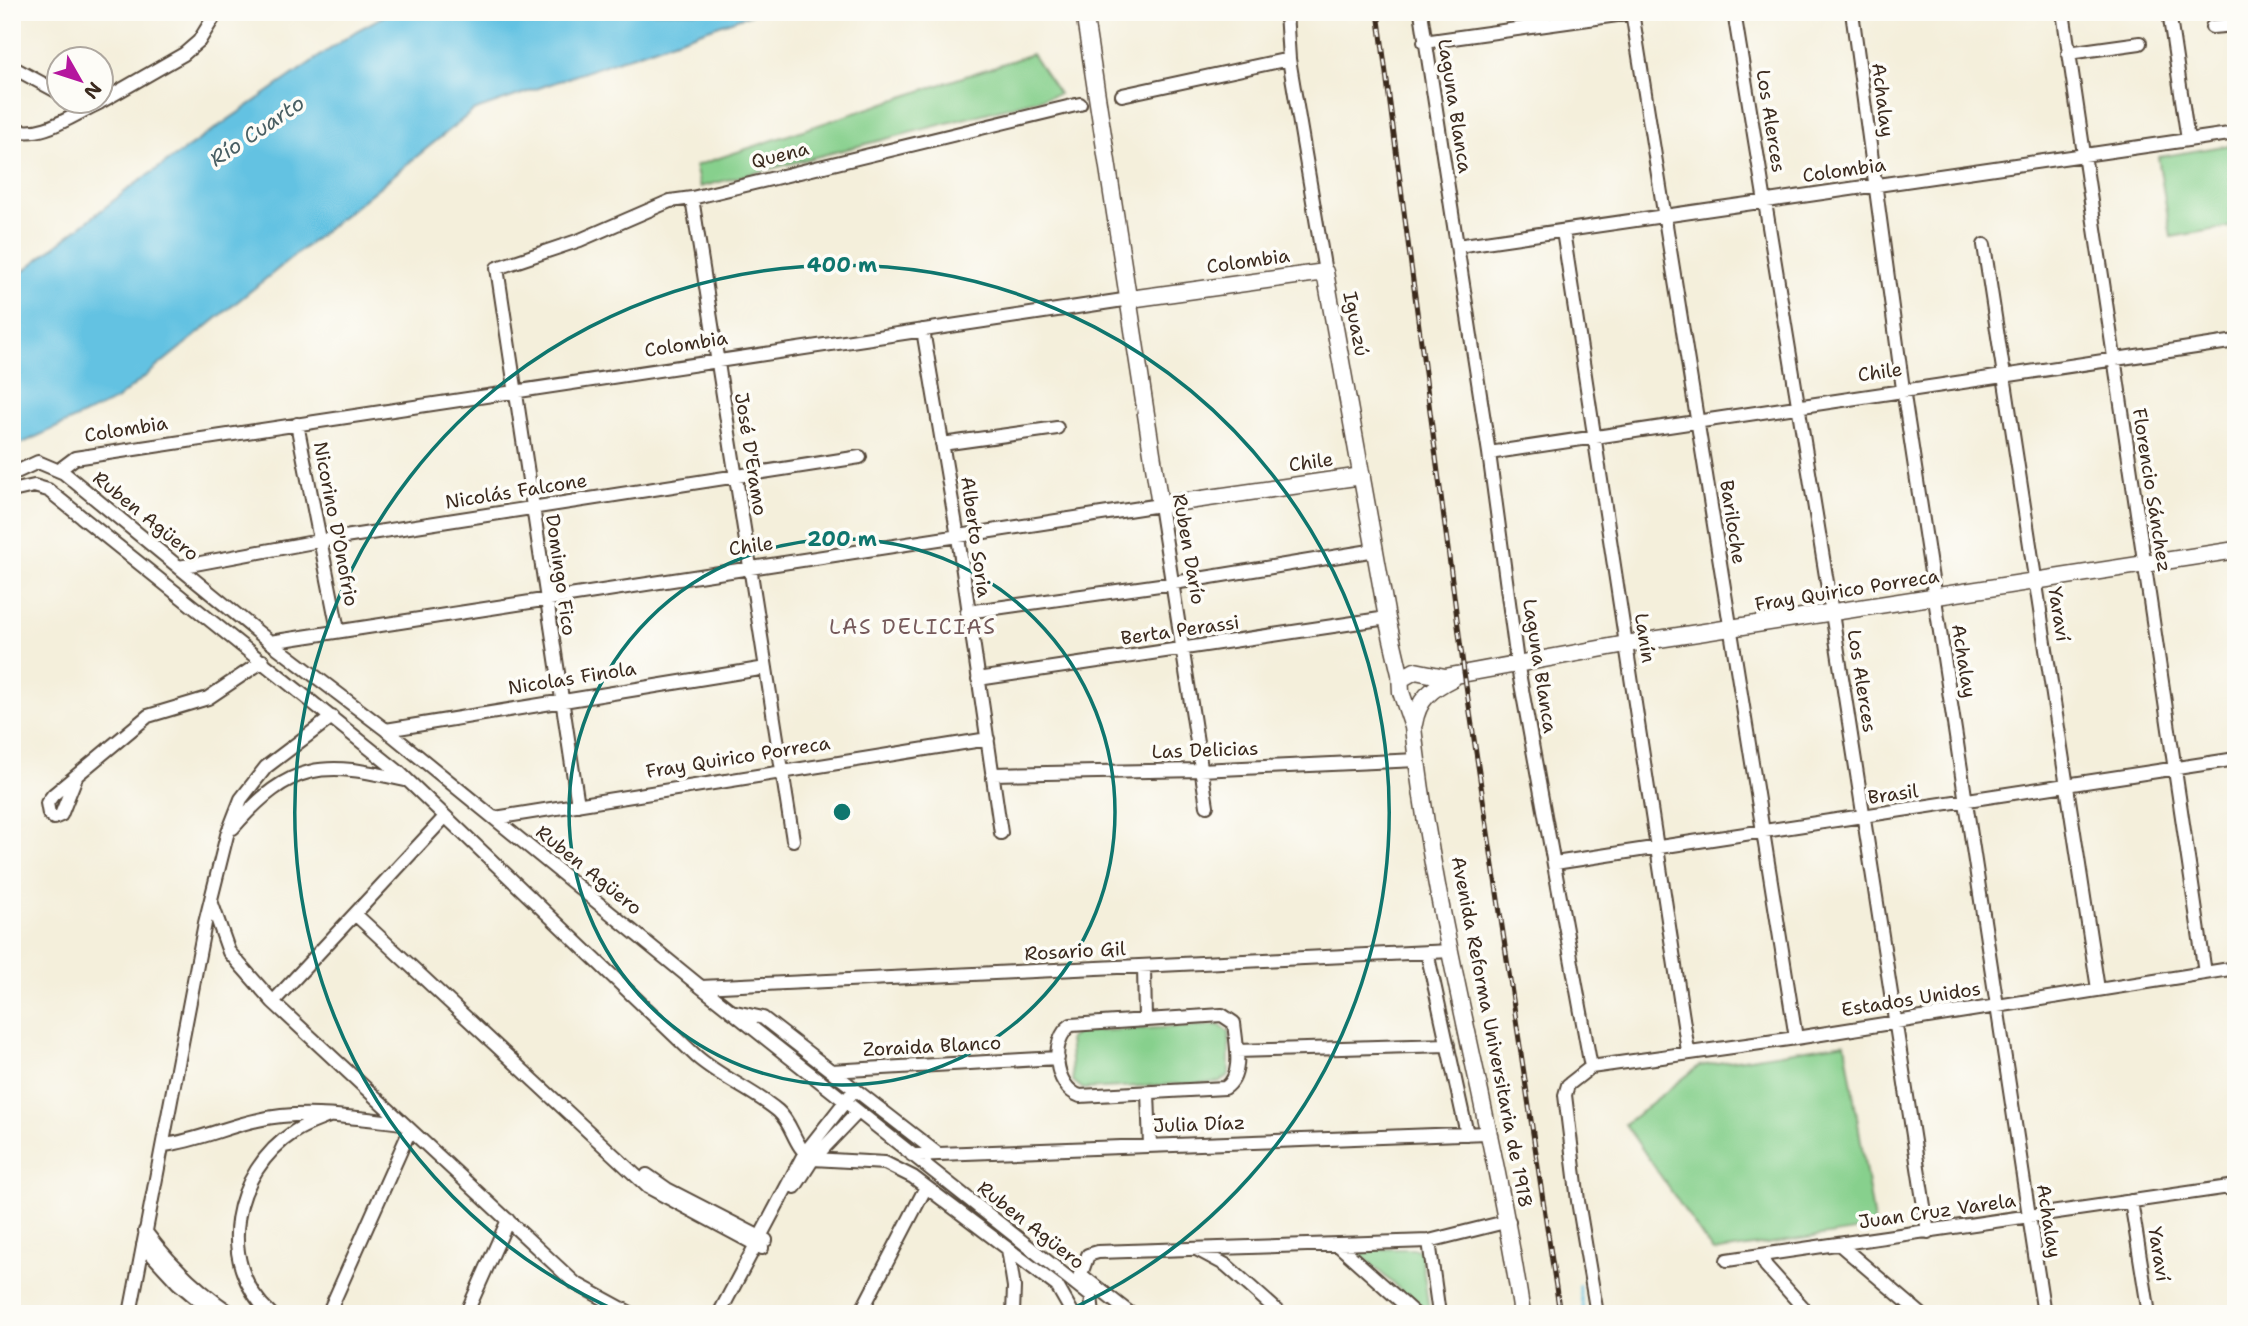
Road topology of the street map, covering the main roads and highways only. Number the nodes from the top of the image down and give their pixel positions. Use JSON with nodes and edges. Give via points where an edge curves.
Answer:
{"nodes":[{"id":1,"x":1084,"y":12,"type":"edge"},
{"id":2,"x":1094,"y":12,"type":"edge"},
{"id":3,"x":1094,"y":45,"type":"junction"},
{"id":4,"x":1325,"y":272,"type":"joint"},
{"id":5,"x":1130,"y":299,"type":"junction"},
{"id":6,"x":1362,"y":476,"type":"junction"},
{"id":7,"x":1160,"y":505,"type":"joint"},
{"id":8,"x":2236,"y":550,"type":"edge"},
{"id":9,"x":1416,"y":685,"type":"junction"},
{"id":10,"x":1417,"y":760,"type":"joint"},
{"id":11,"x":1522,"y":1314,"type":"edge"}],
"edges":[{"from":1,"to":3,"type":"main road"},
{"from":2,"to":3,"type":"main road"},
{"from":3,"to":5,"type":"main road","name":"Ruben Darío"},
{"from":4,"to":5,"type":"main road","name":"Colombia"},
{"from":4,"to":6,"type":"main road","name":"Iguazú"},
{"from":5,"to":7,"type":"main road","name":"Ruben Darío"},
{"from":6,"to":7,"type":"main road","name":"Chile"},
{"from":6,"to":9,"type":"main road","name":"Iguazú","via":[[1392,642]]},
{"from":8,"to":9,"type":"main road","name":"Fray Quirico Porreca","via":[[1517,662]]},
{"from":9,"to":10,"type":"main road","name":"Iguazú","via":[[1413,727]]},
{"from":10,"to":11,"type":"main road","name":"Avenida Reforma Universitaria de 1918","via":[[1487,1133],[1509,1221]]}]}
